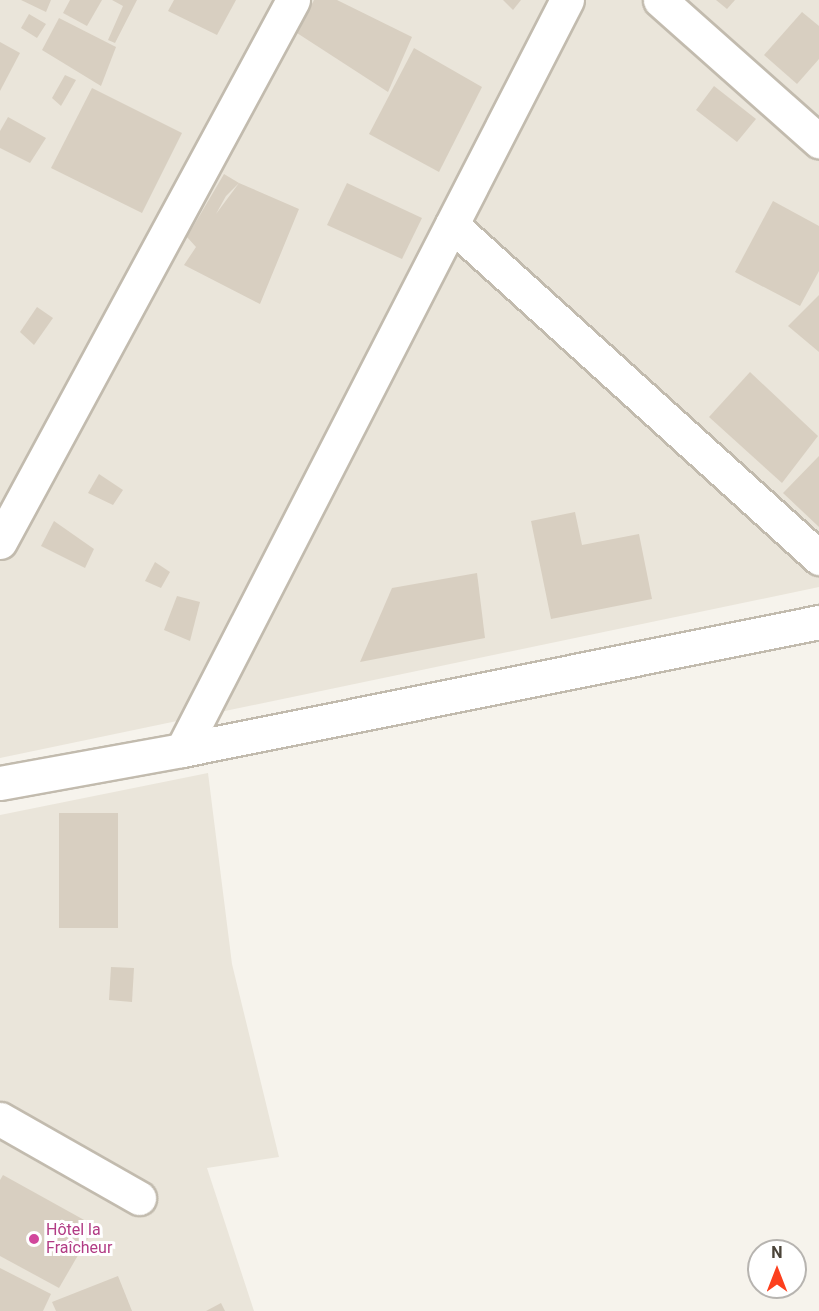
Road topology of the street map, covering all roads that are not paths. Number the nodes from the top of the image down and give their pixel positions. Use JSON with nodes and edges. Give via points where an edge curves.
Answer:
{"nodes":[{"id":1,"x":293,"y":0,"type":"edge"},
{"id":2,"x":567,"y":0,"type":"edge"},
{"id":3,"x":660,"y":0,"type":"edge"},
{"id":4,"x":814,"y":127,"type":"edge"},
{"id":5,"x":452,"y":225,"type":"junction"},
{"id":6,"x":0,"y":542,"type":"edge"},
{"id":7,"x":819,"y":558,"type":"edge"},
{"id":8,"x":819,"y":622,"type":"edge"},
{"id":9,"x":182,"y":750,"type":"junction"},
{"id":10,"x":0,"y":783,"type":"edge"},
{"id":11,"x":0,"y":1119,"type":"edge"},
{"id":12,"x":139,"y":1198,"type":"dead end"}],
"edges":[{"from":1,"to":6,"type":"street"},
{"from":2,"to":5,"type":"street"},
{"from":3,"to":4,"type":"street"},
{"from":5,"to":7,"type":"street"},
{"from":5,"to":9,"type":"street"},
{"from":8,"to":9,"type":"street"},
{"from":9,"to":10,"type":"street"},
{"from":11,"to":12,"type":"street"}]}
